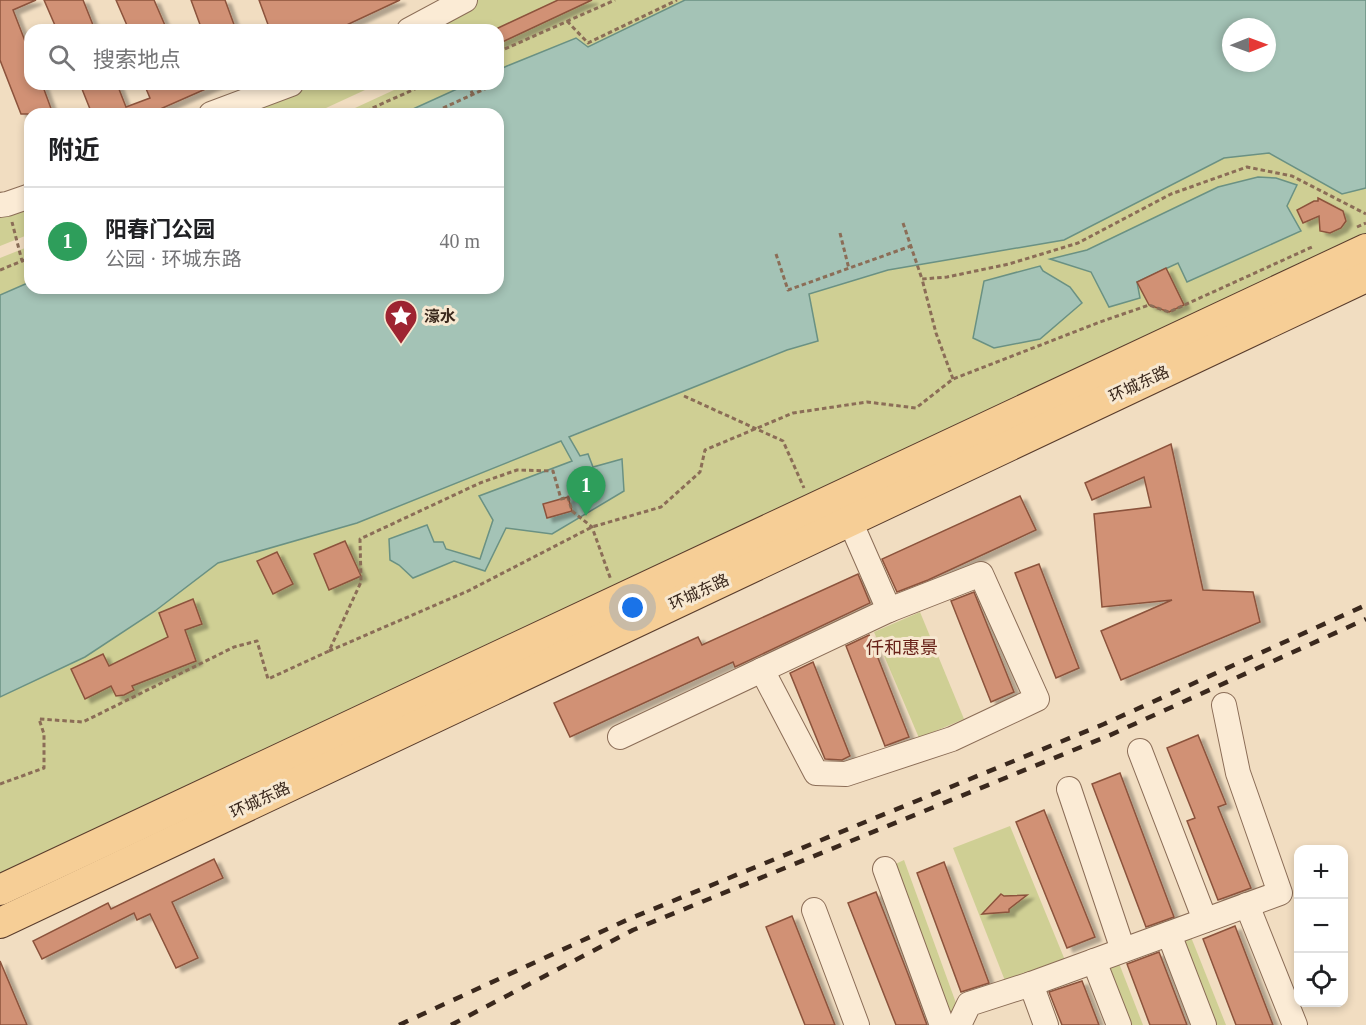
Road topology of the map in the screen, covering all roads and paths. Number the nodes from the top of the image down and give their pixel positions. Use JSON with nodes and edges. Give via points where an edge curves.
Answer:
{"nodes":[{"id":1,"x":615,"y":0,"type":"edge"},
{"id":2,"x":677,"y":0,"type":"edge"},
{"id":3,"x":454,"y":2,"type":"edge"},
{"id":4,"x":567,"y":21,"type":"junction"},
{"id":5,"x":419,"y":24,"type":"edge"},
{"id":6,"x":504,"y":49,"type":"edge"},
{"id":7,"x":275,"y":90,"type":"edge"},
{"id":8,"x":413,"y":90,"type":"edge"},
{"id":9,"x":471,"y":90,"type":"edge"},
{"id":10,"x":483,"y":90,"type":"edge"},
{"id":11,"x":473,"y":95,"type":"junction"},
{"id":12,"x":227,"y":108,"type":"edge"},
{"id":13,"x":372,"y":108,"type":"edge"},
{"id":14,"x":443,"y":108,"type":"dead end"},
{"id":15,"x":24,"y":198,"type":"edge"},
{"id":16,"x":4,"y":205,"type":"edge"},
{"id":17,"x":1366,"y":214,"type":"edge"},
{"id":18,"x":903,"y":223,"type":"dead end"},
{"id":19,"x":1366,"y":223,"type":"edge"},
{"id":20,"x":840,"y":233,"type":"dead end"},
{"id":21,"x":1361,"y":238,"type":"edge"},
{"id":22,"x":911,"y":246,"type":"junction"},
{"id":23,"x":1312,"y":247,"type":"dead end"},
{"id":24,"x":776,"y":254,"type":"dead end"},
{"id":25,"x":24,"y":260,"type":"edge"},
{"id":26,"x":21,"y":261,"type":"junction"},
{"id":27,"x":849,"y":269,"type":"junction"},
{"id":28,"x":0,"y":270,"type":"edge"},
{"id":29,"x":1366,"y":277,"type":"edge"},
{"id":30,"x":922,"y":279,"type":"junction"},
{"id":31,"x":953,"y":379,"type":"junction"},
{"id":32,"x":684,"y":396,"type":"dead end"},
{"id":33,"x":754,"y":429,"type":"junction"},
{"id":34,"x":814,"y":509,"type":"junction"},
{"id":35,"x":850,"y":521,"type":"junction"},
{"id":36,"x":592,"y":527,"type":"junction"},
{"id":37,"x":618,"y":600,"type":"junction"},
{"id":38,"x":890,"y":610,"type":"junction"},
{"id":39,"x":329,"y":651,"type":"junction"},
{"id":40,"x":762,"y":670,"type":"junction"},
{"id":41,"x":1224,"y":705,"type":"dead end"},
{"id":42,"x":620,"y":737,"type":"dead end"},
{"id":43,"x":1140,"y":751,"type":"dead end"},
{"id":44,"x":0,"y":784,"type":"edge"},
{"id":45,"x":1069,"y":789,"type":"dead end"},
{"id":46,"x":885,"y":869,"type":"dead end"},
{"id":47,"x":0,"y":890,"type":"edge"},
{"id":48,"x":1247,"y":905,"type":"junction"},
{"id":49,"x":814,"y":910,"type":"dead end"},
{"id":50,"x":1205,"y":920,"type":"junction"},
{"id":51,"x":0,"y":923,"type":"edge"},
{"id":52,"x":1169,"y":934,"type":"junction"},
{"id":53,"x":1123,"y":950,"type":"junction"},
{"id":54,"x":1094,"y":961,"type":"junction"},
{"id":55,"x":1030,"y":984,"type":"junction"},
{"id":56,"x":857,"y":1025,"type":"edge"},
{"id":57,"x":942,"y":1025,"type":"edge"},
{"id":58,"x":959,"y":1025,"type":"edge"},
{"id":59,"x":1046,"y":1025,"type":"edge"},
{"id":60,"x":1119,"y":1025,"type":"edge"},
{"id":61,"x":1204,"y":1025,"type":"edge"},
{"id":62,"x":1295,"y":1025,"type":"edge"}],
"edges":[{"from":1,"to":4,"type":"path"},
{"from":2,"to":4,"type":"path","via":[[588,43]]},
{"from":3,"to":5,"type":"street"},
{"from":4,"to":6,"type":"path"},
{"from":7,"to":12,"type":"street"},
{"from":8,"to":13,"type":"path"},
{"from":9,"to":11,"type":"path"},
{"from":10,"to":11,"type":"path"},
{"from":11,"to":14,"type":"path"},
{"from":15,"to":16,"type":"street"},
{"from":16,"to":26,"type":"path"},
{"from":17,"to":30,"type":"path","via":[[1292,176],[1247,167],[1171,194],[1078,243],[1009,264]]},
{"from":18,"to":22,"type":"path"},
{"from":19,"to":21,"type":"path"},
{"from":20,"to":27,"type":"path"},
{"from":21,"to":34,"type":"main road","name":"环城东路"},
{"from":22,"to":27,"type":"path"},
{"from":22,"to":30,"type":"path"},
{"from":23,"to":31,"type":"path","via":[[1169,312],[1149,305]]},
{"from":24,"to":27,"type":"path","via":[[788,290]]},
{"from":25,"to":26,"type":"path"},
{"from":26,"to":28,"type":"path"},
{"from":29,"to":35,"type":"main road","name":"环城东路"},
{"from":30,"to":31,"type":"path"},
{"from":31,"to":33,"type":"path","via":[[916,408],[867,402],[793,413]]},
{"from":32,"to":33,"type":"path"},
{"from":33,"to":34,"type":"path","via":[[783,441]]},
{"from":33,"to":36,"type":"path","via":[[705,450],[700,472],[661,507]]},
{"from":34,"to":37,"type":"main road","name":"环城东路"},
{"from":35,"to":38,"type":"street"},
{"from":35,"to":51,"type":"main road","name":"环城东路"},
{"from":36,"to":37,"type":"path"},
{"from":36,"to":39,"type":"path","via":[[468,591]]},
{"from":36,"to":39,"type":"path","via":[[572,511],[568,497],[561,499],[553,471],[517,470],[408,516],[360,539],[361,582]]},
{"from":37,"to":47,"type":"main road","name":"环城东路"},
{"from":38,"to":40,"type":"street"},
{"from":38,"to":40,"type":"street","via":[[981,574],[1037,699],[952,740],[846,774],[816,773]]},
{"from":39,"to":44,"type":"path","via":[[268,679],[257,642],[234,647],[83,723],[39,719],[44,734],[44,768]]},
{"from":40,"to":42,"type":"street"},
{"from":41,"to":48,"type":"street","via":[[1238,773],[1280,893]]},
{"from":43,"to":50,"type":"street"},
{"from":45,"to":53,"type":"street"},
{"from":46,"to":57,"type":"street"},
{"from":48,"to":50,"type":"street"},
{"from":48,"to":62,"type":"street"},
{"from":49,"to":56,"type":"street"},
{"from":50,"to":52,"type":"street"},
{"from":52,"to":53,"type":"street"},
{"from":52,"to":61,"type":"street"},
{"from":53,"to":54,"type":"street"},
{"from":54,"to":55,"type":"street"},
{"from":54,"to":60,"type":"street"},
{"from":55,"to":58,"type":"street","via":[[969,1004]]},
{"from":55,"to":59,"type":"street"}]}
